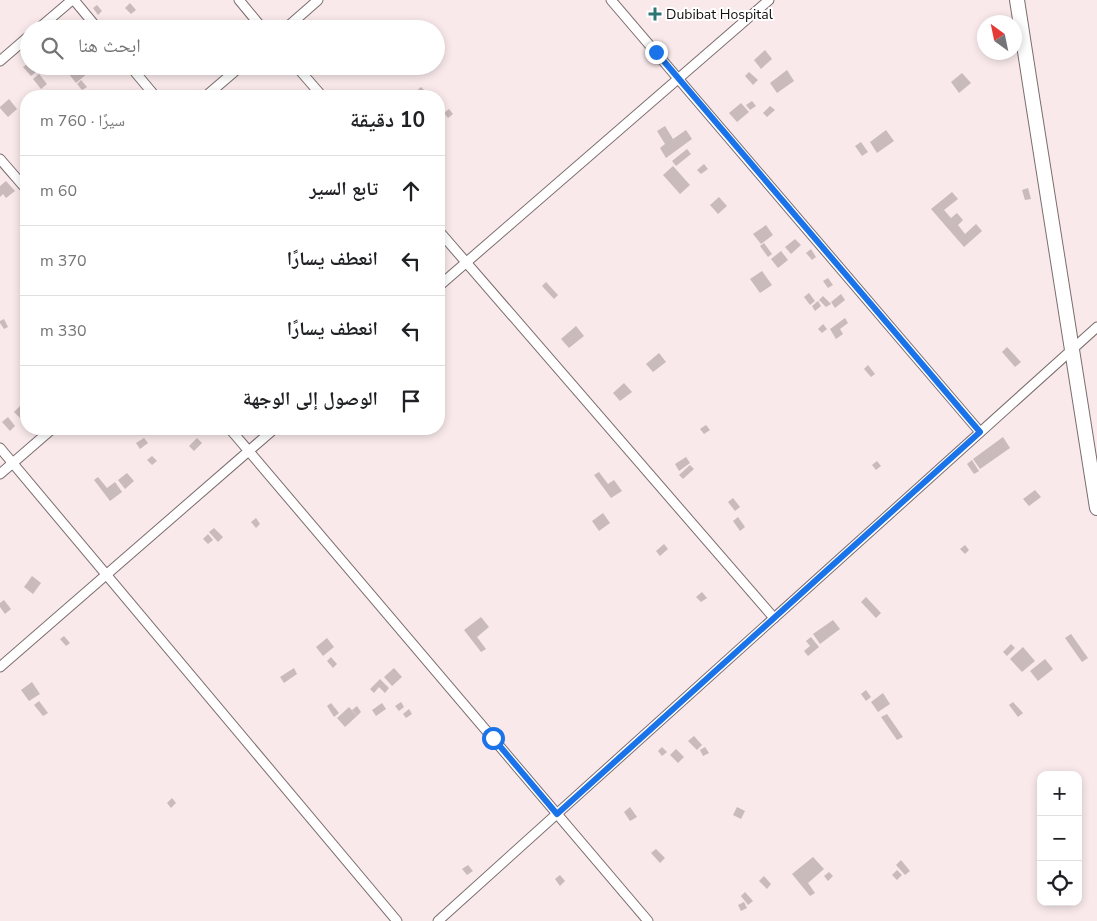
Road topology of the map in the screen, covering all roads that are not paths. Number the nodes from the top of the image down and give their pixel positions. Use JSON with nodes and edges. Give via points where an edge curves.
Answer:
{"nodes":[{"id":1,"x":73,"y":0,"type":"edge"},
{"id":2,"x":238,"y":0,"type":"edge"},
{"id":3,"x":318,"y":0,"type":"edge"},
{"id":4,"x":611,"y":0,"type":"edge"},
{"id":5,"x":769,"y":0,"type":"edge"},
{"id":6,"x":1017,"y":0,"type":"edge"},
{"id":7,"x":49,"y":20,"type":"edge"},
{"id":8,"x":90,"y":20,"type":"edge"},
{"id":9,"x":255,"y":20,"type":"edge"},
{"id":10,"x":295,"y":20,"type":"edge"},
{"id":11,"x":20,"y":44,"type":"edge"},
{"id":12,"x":0,"y":61,"type":"edge"},
{"id":13,"x":138,"y":75,"type":"edge"},
{"id":14,"x":230,"y":75,"type":"edge"},
{"id":15,"x":304,"y":75,"type":"edge"},
{"id":16,"x":678,"y":79,"type":"junction"},
{"id":17,"x":150,"y":90,"type":"edge"},
{"id":18,"x":213,"y":90,"type":"edge"},
{"id":19,"x":317,"y":90,"type":"edge"},
{"id":20,"x":0,"y":159,"type":"edge"},
{"id":21,"x":20,"y":182,"type":"edge"},
{"id":22,"x":445,"y":238,"type":"edge"},
{"id":23,"x":466,"y":263,"type":"junction"},
{"id":24,"x":445,"y":281,"type":"edge"},
{"id":25,"x":1097,"y":327,"type":"edge"},
{"id":26,"x":1072,"y":350,"type":"junction"},
{"id":27,"x":980,"y":432,"type":"junction"},
{"id":28,"x":45,"y":435,"type":"edge"},
{"id":29,"x":235,"y":435,"type":"edge"},
{"id":30,"x":267,"y":435,"type":"edge"},
{"id":31,"x":0,"y":448,"type":"edge"},
{"id":32,"x":248,"y":451,"type":"junction"},
{"id":33,"x":13,"y":463,"type":"junction"},
{"id":34,"x":0,"y":474,"type":"edge"},
{"id":35,"x":1097,"y":508,"type":"edge"},
{"id":36,"x":106,"y":574,"type":"junction"},
{"id":37,"x":774,"y":618,"type":"junction"},
{"id":38,"x":0,"y":667,"type":"edge"},
{"id":39,"x":557,"y":814,"type":"junction"},
{"id":40,"x":397,"y":921,"type":"edge"},
{"id":41,"x":438,"y":921,"type":"edge"},
{"id":42,"x":648,"y":921,"type":"edge"}],
"edges":[{"from":1,"to":7,"type":"street"},
{"from":1,"to":8,"type":"street"},
{"from":2,"to":9,"type":"street"},
{"from":3,"to":10,"type":"street"},
{"from":4,"to":16,"type":"street"},
{"from":5,"to":16,"type":"street"},
{"from":6,"to":26,"type":"main road"},
{"from":11,"to":12,"type":"street"},
{"from":13,"to":17,"type":"street"},
{"from":14,"to":18,"type":"street"},
{"from":15,"to":19,"type":"street"},
{"from":16,"to":23,"type":"street"},
{"from":16,"to":27,"type":"street"},
{"from":20,"to":21,"type":"street"},
{"from":22,"to":23,"type":"street"},
{"from":23,"to":24,"type":"street"},
{"from":23,"to":37,"type":"street"},
{"from":25,"to":26,"type":"street"},
{"from":26,"to":27,"type":"street"},
{"from":26,"to":35,"type":"main road"},
{"from":27,"to":37,"type":"street"},
{"from":28,"to":33,"type":"street"},
{"from":29,"to":32,"type":"street"},
{"from":30,"to":32,"type":"street"},
{"from":31,"to":33,"type":"street"},
{"from":32,"to":36,"type":"street"},
{"from":32,"to":39,"type":"street"},
{"from":33,"to":34,"type":"street"},
{"from":33,"to":36,"type":"street"},
{"from":36,"to":38,"type":"street"},
{"from":36,"to":40,"type":"street"},
{"from":37,"to":39,"type":"street"},
{"from":39,"to":41,"type":"street"},
{"from":39,"to":42,"type":"street"}]}
